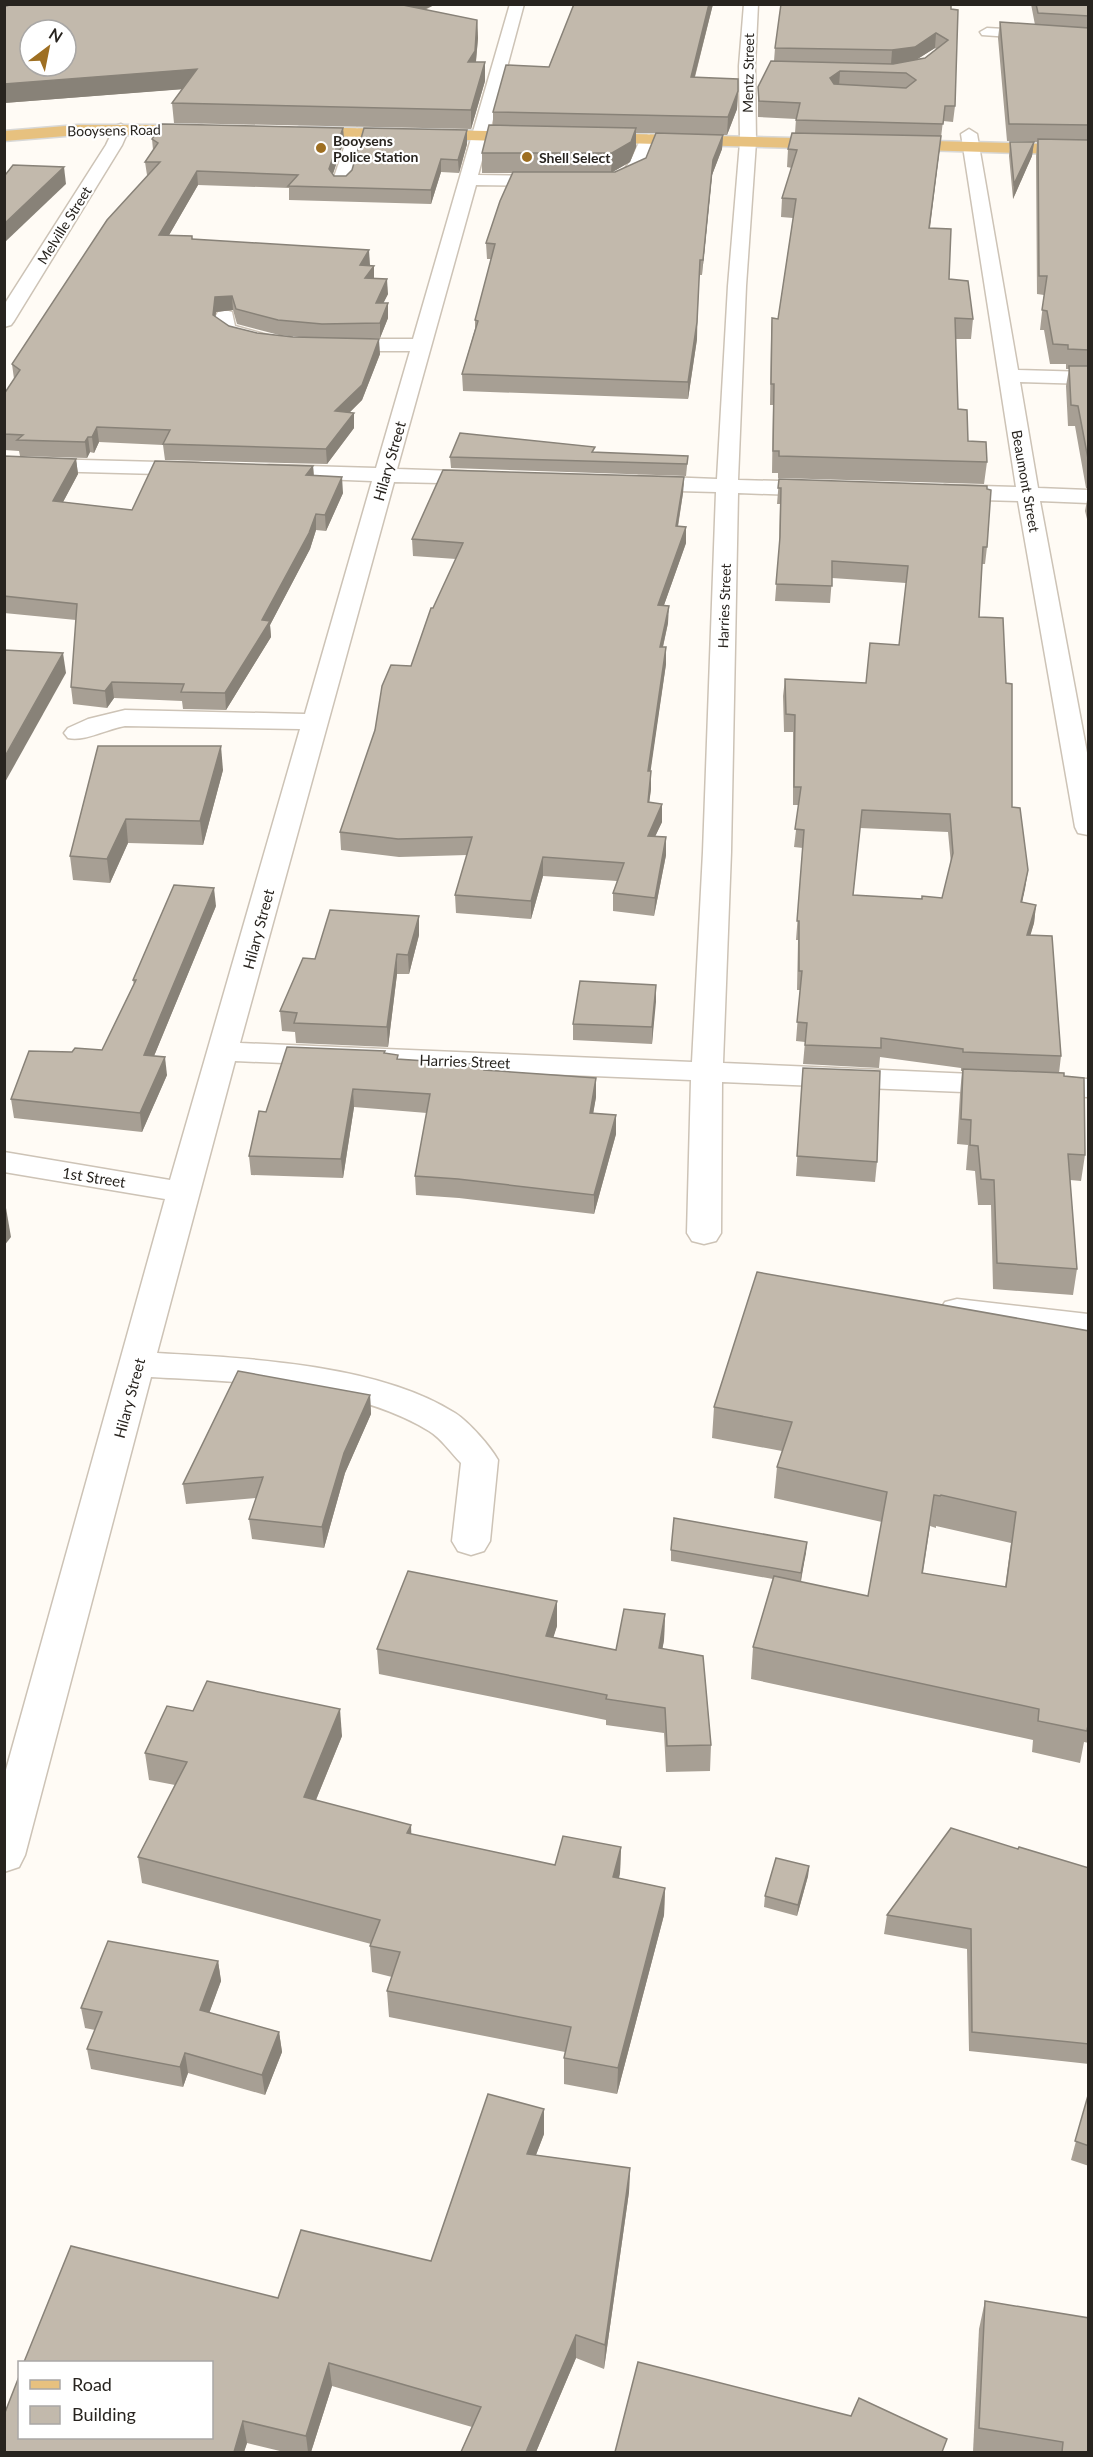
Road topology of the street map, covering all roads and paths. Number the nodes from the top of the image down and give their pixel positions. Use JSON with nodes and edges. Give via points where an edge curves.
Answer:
{"nodes":[{"id":1,"x":517,"y":4,"type":"edge"},
{"id":2,"x":751,"y":4,"type":"edge"},
{"id":3,"x":987,"y":32,"type":"dead end"},
{"id":4,"x":1089,"y":38,"type":"edge"},
{"id":5,"x":291,"y":118,"type":"edge"},
{"id":6,"x":4,"y":122,"type":"edge"},
{"id":7,"x":586,"y":125,"type":"edge"},
{"id":8,"x":121,"y":129,"type":"junction"},
{"id":9,"x":483,"y":129,"type":"junction"},
{"id":10,"x":546,"y":130,"type":"edge"},
{"id":11,"x":279,"y":131,"type":"edge"},
{"id":12,"x":841,"y":131,"type":"edge"},
{"id":13,"x":357,"y":133,"type":"junction"},
{"id":14,"x":748,"y":135,"type":"junction"},
{"id":15,"x":4,"y":136,"type":"edge"},
{"id":16,"x":1089,"y":136,"type":"edge"},
{"id":17,"x":574,"y":137,"type":"edge"},
{"id":18,"x":649,"y":139,"type":"junction"},
{"id":19,"x":882,"y":139,"type":"edge"},
{"id":20,"x":970,"y":141,"type":"junction"},
{"id":21,"x":854,"y":144,"type":"edge"},
{"id":22,"x":1089,"y":150,"type":"edge"},
{"id":23,"x":470,"y":180,"type":"junction"},
{"id":24,"x":341,"y":183,"type":"edge"},
{"id":25,"x":30,"y":280,"type":"junction"},
{"id":26,"x":4,"y":283,"type":"edge"},
{"id":27,"x":225,"y":316,"type":"edge"},
{"id":28,"x":4,"y":321,"type":"edge"},
{"id":29,"x":281,"y":344,"type":"edge"},
{"id":30,"x":421,"y":345,"type":"junction"},
{"id":31,"x":315,"y":346,"type":"edge"},
{"id":32,"x":1009,"y":376,"type":"junction"},
{"id":33,"x":1089,"y":378,"type":"edge"},
{"id":34,"x":4,"y":464,"type":"edge"},
{"id":35,"x":219,"y":470,"type":"edge"},
{"id":36,"x":255,"y":471,"type":"edge"},
{"id":37,"x":386,"y":474,"type":"junction"},
{"id":38,"x":503,"y":478,"type":"edge"},
{"id":39,"x":621,"y":483,"type":"edge"},
{"id":40,"x":727,"y":486,"type":"junction"},
{"id":41,"x":843,"y":489,"type":"edge"},
{"id":42,"x":924,"y":492,"type":"edge"},
{"id":43,"x":1028,"y":494,"type":"junction"},
{"id":44,"x":1089,"y":496,"type":"edge"},
{"id":45,"x":315,"y":722,"type":"junction"},
{"id":46,"x":77,"y":734,"type":"dead end"},
{"id":47,"x":1089,"y":827,"type":"edge"},
{"id":48,"x":224,"y":1051,"type":"junction"},
{"id":49,"x":707,"y":1071,"type":"junction"},
{"id":50,"x":1089,"y":1088,"type":"edge"},
{"id":51,"x":4,"y":1162,"type":"edge"},
{"id":52,"x":183,"y":1192,"type":"junction"},
{"id":53,"x":704,"y":1233,"type":"dead end"},
{"id":54,"x":926,"y":1307,"type":"edge"},
{"id":55,"x":1089,"y":1325,"type":"edge"},
{"id":56,"x":138,"y":1364,"type":"junction"},
{"id":57,"x":471,"y":1541,"type":"dead end"},
{"id":58,"x":4,"y":1855,"type":"edge"}],
"edges":[{"from":1,"to":9,"type":"street","name":"Hilary Street"},
{"from":2,"to":14,"type":"street","name":"Mentz Street","via":[[753,91]]},
{"from":3,"to":4,"type":"street"},
{"from":5,"to":9,"type":"main road"},
{"from":6,"to":8,"type":"main road","name":"Booysens Road","via":[[88,117],[211,124]]},
{"from":7,"to":14,"type":"main road"},
{"from":8,"to":15,"type":"main road","name":"Booysens Road"},
{"from":8,"to":25,"type":"street","name":"Melville Street"},
{"from":9,"to":10,"type":"main road"},
{"from":9,"to":13,"type":"main road"},
{"from":9,"to":23,"type":"street","name":"Hilary Street"},
{"from":11,"to":13,"type":"main road"},
{"from":12,"to":14,"type":"main road"},
{"from":13,"to":24,"type":"street"},
{"from":14,"to":18,"type":"main road"},
{"from":14,"to":21,"type":"main road"},
{"from":14,"to":40,"type":"street","name":"Harries Street"},
{"from":16,"to":20,"type":"main road"},
{"from":17,"to":18,"type":"main road"},
{"from":18,"to":23,"type":"street","via":[[639,167],[615,180]]},
{"from":19,"to":20,"type":"main road"},
{"from":20,"to":22,"type":"main road"},
{"from":20,"to":32,"type":"street","name":"Beaumont Street"},
{"from":23,"to":30,"type":"street","name":"Hilary Street"},
{"from":25,"to":26,"type":"street"},
{"from":25,"to":28,"type":"street","name":"Melville Street"},
{"from":27,"to":29,"type":"street","via":[[226,329]]},
{"from":30,"to":31,"type":"street"},
{"from":30,"to":37,"type":"street","name":"Hilary Street"},
{"from":32,"to":33,"type":"street"},
{"from":32,"to":43,"type":"street","name":"Beaumont Street"},
{"from":34,"to":35,"type":"street"},
{"from":36,"to":37,"type":"street"},
{"from":37,"to":38,"type":"street"},
{"from":37,"to":45,"type":"street","name":"Hilary Street"},
{"from":39,"to":40,"type":"street"},
{"from":40,"to":41,"type":"street"},
{"from":40,"to":49,"type":"street","name":"Harries Street"},
{"from":42,"to":43,"type":"street"},
{"from":43,"to":44,"type":"street"},
{"from":43,"to":47,"type":"street","name":"Beaumont Street"},
{"from":45,"to":46,"type":"street","via":[[125,718],[97,724]]},
{"from":45,"to":48,"type":"street","name":"Hilary Street"},
{"from":48,"to":49,"type":"street","name":"Harries Street"},
{"from":48,"to":52,"type":"street","name":"Hilary Street"},
{"from":49,"to":50,"type":"street","name":"Harries Street"},
{"from":49,"to":53,"type":"street","name":"Harries Street"},
{"from":51,"to":52,"type":"street","name":"1st Street"},
{"from":52,"to":56,"type":"street","name":"Hilary Street"},
{"from":54,"to":55,"type":"street"},
{"from":56,"to":57,"type":"street","via":[[242,1370],[344,1385],[404,1402],[444,1423],[480,1460]]},
{"from":56,"to":58,"type":"street","name":"Hilary Street"}]}
